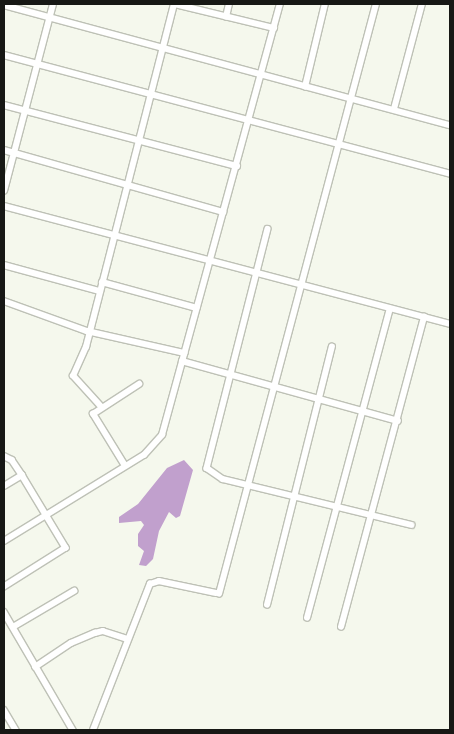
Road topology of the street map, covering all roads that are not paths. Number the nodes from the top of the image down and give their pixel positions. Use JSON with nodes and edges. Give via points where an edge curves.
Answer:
{"nodes":[{"id":1,"x":53,"y":4,"type":"edge"},
{"id":2,"x":174,"y":4,"type":"edge"},
{"id":3,"x":229,"y":4,"type":"edge"},
{"id":4,"x":280,"y":4,"type":"edge"},
{"id":5,"x":325,"y":4,"type":"edge"},
{"id":6,"x":376,"y":4,"type":"edge"},
{"id":7,"x":422,"y":4,"type":"edge"},
{"id":8,"x":4,"y":5,"type":"edge"},
{"id":9,"x":50,"y":17,"type":"junction"},
{"id":10,"x":226,"y":17,"type":"junction"},
{"id":11,"x":274,"y":28,"type":"junction"},
{"id":12,"x":163,"y":46,"type":"junction"},
{"id":13,"x":4,"y":55,"type":"edge"},
{"id":14,"x":38,"y":64,"type":"junction"},
{"id":15,"x":258,"y":73,"type":"junction"},
{"id":16,"x":305,"y":87,"type":"junction"},
{"id":17,"x":154,"y":95,"type":"junction"},
{"id":18,"x":351,"y":99,"type":"junction"},
{"id":19,"x":4,"y":105,"type":"edge"},
{"id":20,"x":394,"y":110,"type":"junction"},
{"id":21,"x":27,"y":111,"type":"junction"},
{"id":22,"x":248,"y":120,"type":"junction"},
{"id":23,"x":450,"y":125,"type":"edge"},
{"id":24,"x":141,"y":140,"type":"junction"},
{"id":25,"x":339,"y":146,"type":"junction"},
{"id":26,"x":4,"y":150,"type":"edge"},
{"id":27,"x":16,"y":153,"type":"junction"},
{"id":28,"x":237,"y":166,"type":"junction"},
{"id":29,"x":450,"y":174,"type":"edge"},
{"id":30,"x":129,"y":184,"type":"junction"},
{"id":31,"x":4,"y":191,"type":"edge"},
{"id":32,"x":4,"y":206,"type":"edge"},
{"id":33,"x":223,"y":212,"type":"junction"},
{"id":34,"x":268,"y":228,"type":"dead end"},
{"id":35,"x":116,"y":236,"type":"junction"},
{"id":36,"x":211,"y":260,"type":"junction"},
{"id":37,"x":4,"y":265,"type":"edge"},
{"id":38,"x":257,"y":272,"type":"junction"},
{"id":39,"x":102,"y":282,"type":"junction"},
{"id":40,"x":302,"y":285,"type":"junction"},
{"id":41,"x":100,"y":291,"type":"junction"},
{"id":42,"x":4,"y":301,"type":"edge"},
{"id":43,"x":197,"y":308,"type":"junction"},
{"id":44,"x":390,"y":309,"type":"junction"},
{"id":45,"x":424,"y":317,"type":"junction"},
{"id":46,"x":450,"y":324,"type":"edge"},
{"id":47,"x":87,"y":330,"type":"junction"},
{"id":48,"x":332,"y":347,"type":"dead end"},
{"id":49,"x":185,"y":353,"type":"junction"},
{"id":50,"x":182,"y":361,"type":"junction"},
{"id":51,"x":232,"y":374,"type":"junction"},
{"id":52,"x":139,"y":384,"type":"dead end"},
{"id":53,"x":277,"y":385,"type":"junction"},
{"id":54,"x":320,"y":398,"type":"junction"},
{"id":55,"x":102,"y":408,"type":"junction"},
{"id":56,"x":364,"y":411,"type":"junction"},
{"id":57,"x":398,"y":420,"type":"junction"},
{"id":58,"x":4,"y":456,"type":"edge"},
{"id":59,"x":125,"y":466,"type":"junction"},
{"id":60,"x":22,"y":474,"type":"junction"},
{"id":61,"x":4,"y":486,"type":"edge"},
{"id":62,"x":249,"y":486,"type":"junction"},
{"id":63,"x":294,"y":497,"type":"junction"},
{"id":64,"x":338,"y":508,"type":"junction"},
{"id":65,"x":47,"y":514,"type":"junction"},
{"id":66,"x":371,"y":516,"type":"junction"},
{"id":67,"x":411,"y":525,"type":"dead end"},
{"id":68,"x":4,"y":541,"type":"edge"},
{"id":69,"x":4,"y":587,"type":"edge"},
{"id":70,"x":74,"y":591,"type":"dead end"},
{"id":71,"x":267,"y":604,"type":"dead end"},
{"id":72,"x":4,"y":612,"type":"edge"},
{"id":73,"x":307,"y":618,"type":"dead end"},
{"id":74,"x":13,"y":627,"type":"junction"},
{"id":75,"x":341,"y":627,"type":"dead end"},
{"id":76,"x":127,"y":639,"type":"junction"},
{"id":77,"x":35,"y":667,"type":"junction"},
{"id":78,"x":4,"y":710,"type":"edge"},
{"id":79,"x":16,"y":730,"type":"edge"},
{"id":80,"x":73,"y":730,"type":"edge"},
{"id":81,"x":93,"y":730,"type":"edge"}],
"edges":[{"from":1,"to":9,"type":"street"},
{"from":2,"to":10,"type":"street"},
{"from":2,"to":12,"type":"street"},
{"from":3,"to":10,"type":"street"},
{"from":4,"to":11,"type":"street"},
{"from":5,"to":16,"type":"street"},
{"from":6,"to":18,"type":"street"},
{"from":7,"to":20,"type":"street"},
{"from":8,"to":9,"type":"street"},
{"from":9,"to":12,"type":"street"},
{"from":9,"to":14,"type":"street"},
{"from":10,"to":11,"type":"street"},
{"from":11,"to":15,"type":"street"},
{"from":12,"to":15,"type":"street"},
{"from":12,"to":17,"type":"street"},
{"from":13,"to":14,"type":"street"},
{"from":14,"to":17,"type":"street"},
{"from":14,"to":21,"type":"street"},
{"from":15,"to":16,"type":"street"},
{"from":15,"to":22,"type":"street"},
{"from":16,"to":18,"type":"street"},
{"from":17,"to":22,"type":"street"},
{"from":17,"to":24,"type":"street"},
{"from":18,"to":20,"type":"street"},
{"from":18,"to":25,"type":"street"},
{"from":19,"to":21,"type":"street"},
{"from":20,"to":23,"type":"street"},
{"from":21,"to":24,"type":"street"},
{"from":21,"to":27,"type":"street"},
{"from":22,"to":25,"type":"street"},
{"from":22,"to":28,"type":"street"},
{"from":24,"to":28,"type":"street"},
{"from":24,"to":30,"type":"street"},
{"from":25,"to":29,"type":"street"},
{"from":25,"to":40,"type":"street"},
{"from":26,"to":27,"type":"street"},
{"from":27,"to":30,"type":"street"},
{"from":27,"to":31,"type":"street"},
{"from":28,"to":33,"type":"street"},
{"from":30,"to":33,"type":"street"},
{"from":30,"to":35,"type":"street"},
{"from":32,"to":35,"type":"street"},
{"from":33,"to":36,"type":"street"},
{"from":34,"to":38,"type":"street"},
{"from":35,"to":36,"type":"street"},
{"from":35,"to":39,"type":"street"},
{"from":36,"to":38,"type":"street"},
{"from":36,"to":43,"type":"street"},
{"from":37,"to":41,"type":"street"},
{"from":38,"to":40,"type":"street"},
{"from":38,"to":51,"type":"street"},
{"from":39,"to":41,"type":"street"},
{"from":39,"to":43,"type":"street"},
{"from":40,"to":44,"type":"street"},
{"from":40,"to":53,"type":"street"},
{"from":41,"to":47,"type":"street"},
{"from":42,"to":47,"type":"street"},
{"from":43,"to":49,"type":"street"},
{"from":44,"to":45,"type":"street"},
{"from":44,"to":56,"type":"street"},
{"from":45,"to":46,"type":"street"},
{"from":45,"to":57,"type":"street"},
{"from":47,"to":49,"type":"street"},
{"from":47,"to":55,"type":"street","via":[[86,347],[73,380]]},
{"from":48,"to":54,"type":"street"},
{"from":49,"to":50,"type":"street"},
{"from":50,"to":51,"type":"street"},
{"from":50,"to":59,"type":"street","via":[[162,435],[144,455]]},
{"from":51,"to":53,"type":"street"},
{"from":51,"to":62,"type":"street","via":[[206,466],[223,479]]},
{"from":52,"to":55,"type":"street"},
{"from":53,"to":54,"type":"street"},
{"from":53,"to":62,"type":"street"},
{"from":54,"to":56,"type":"street"},
{"from":54,"to":63,"type":"street"},
{"from":55,"to":59,"type":"street","via":[[93,418]]},
{"from":56,"to":57,"type":"street"},
{"from":56,"to":64,"type":"street"},
{"from":57,"to":66,"type":"street"},
{"from":58,"to":60,"type":"street","via":[[12,460]]},
{"from":59,"to":65,"type":"street"},
{"from":60,"to":61,"type":"street"},
{"from":60,"to":65,"type":"street"},
{"from":62,"to":63,"type":"street"},
{"from":62,"to":76,"type":"street","via":[[217,594],[153,581]]},
{"from":63,"to":64,"type":"street"},
{"from":63,"to":71,"type":"street"},
{"from":64,"to":66,"type":"street"},
{"from":64,"to":73,"type":"street"},
{"from":65,"to":68,"type":"street"},
{"from":65,"to":69,"type":"street","via":[[66,548]]},
{"from":66,"to":67,"type":"street"},
{"from":66,"to":75,"type":"street"},
{"from":70,"to":74,"type":"street"},
{"from":72,"to":74,"type":"street"},
{"from":74,"to":77,"type":"street"},
{"from":76,"to":77,"type":"street","via":[[103,631],[95,633]]},
{"from":76,"to":81,"type":"street"},
{"from":77,"to":80,"type":"street"},
{"from":78,"to":79,"type":"street"}]}
